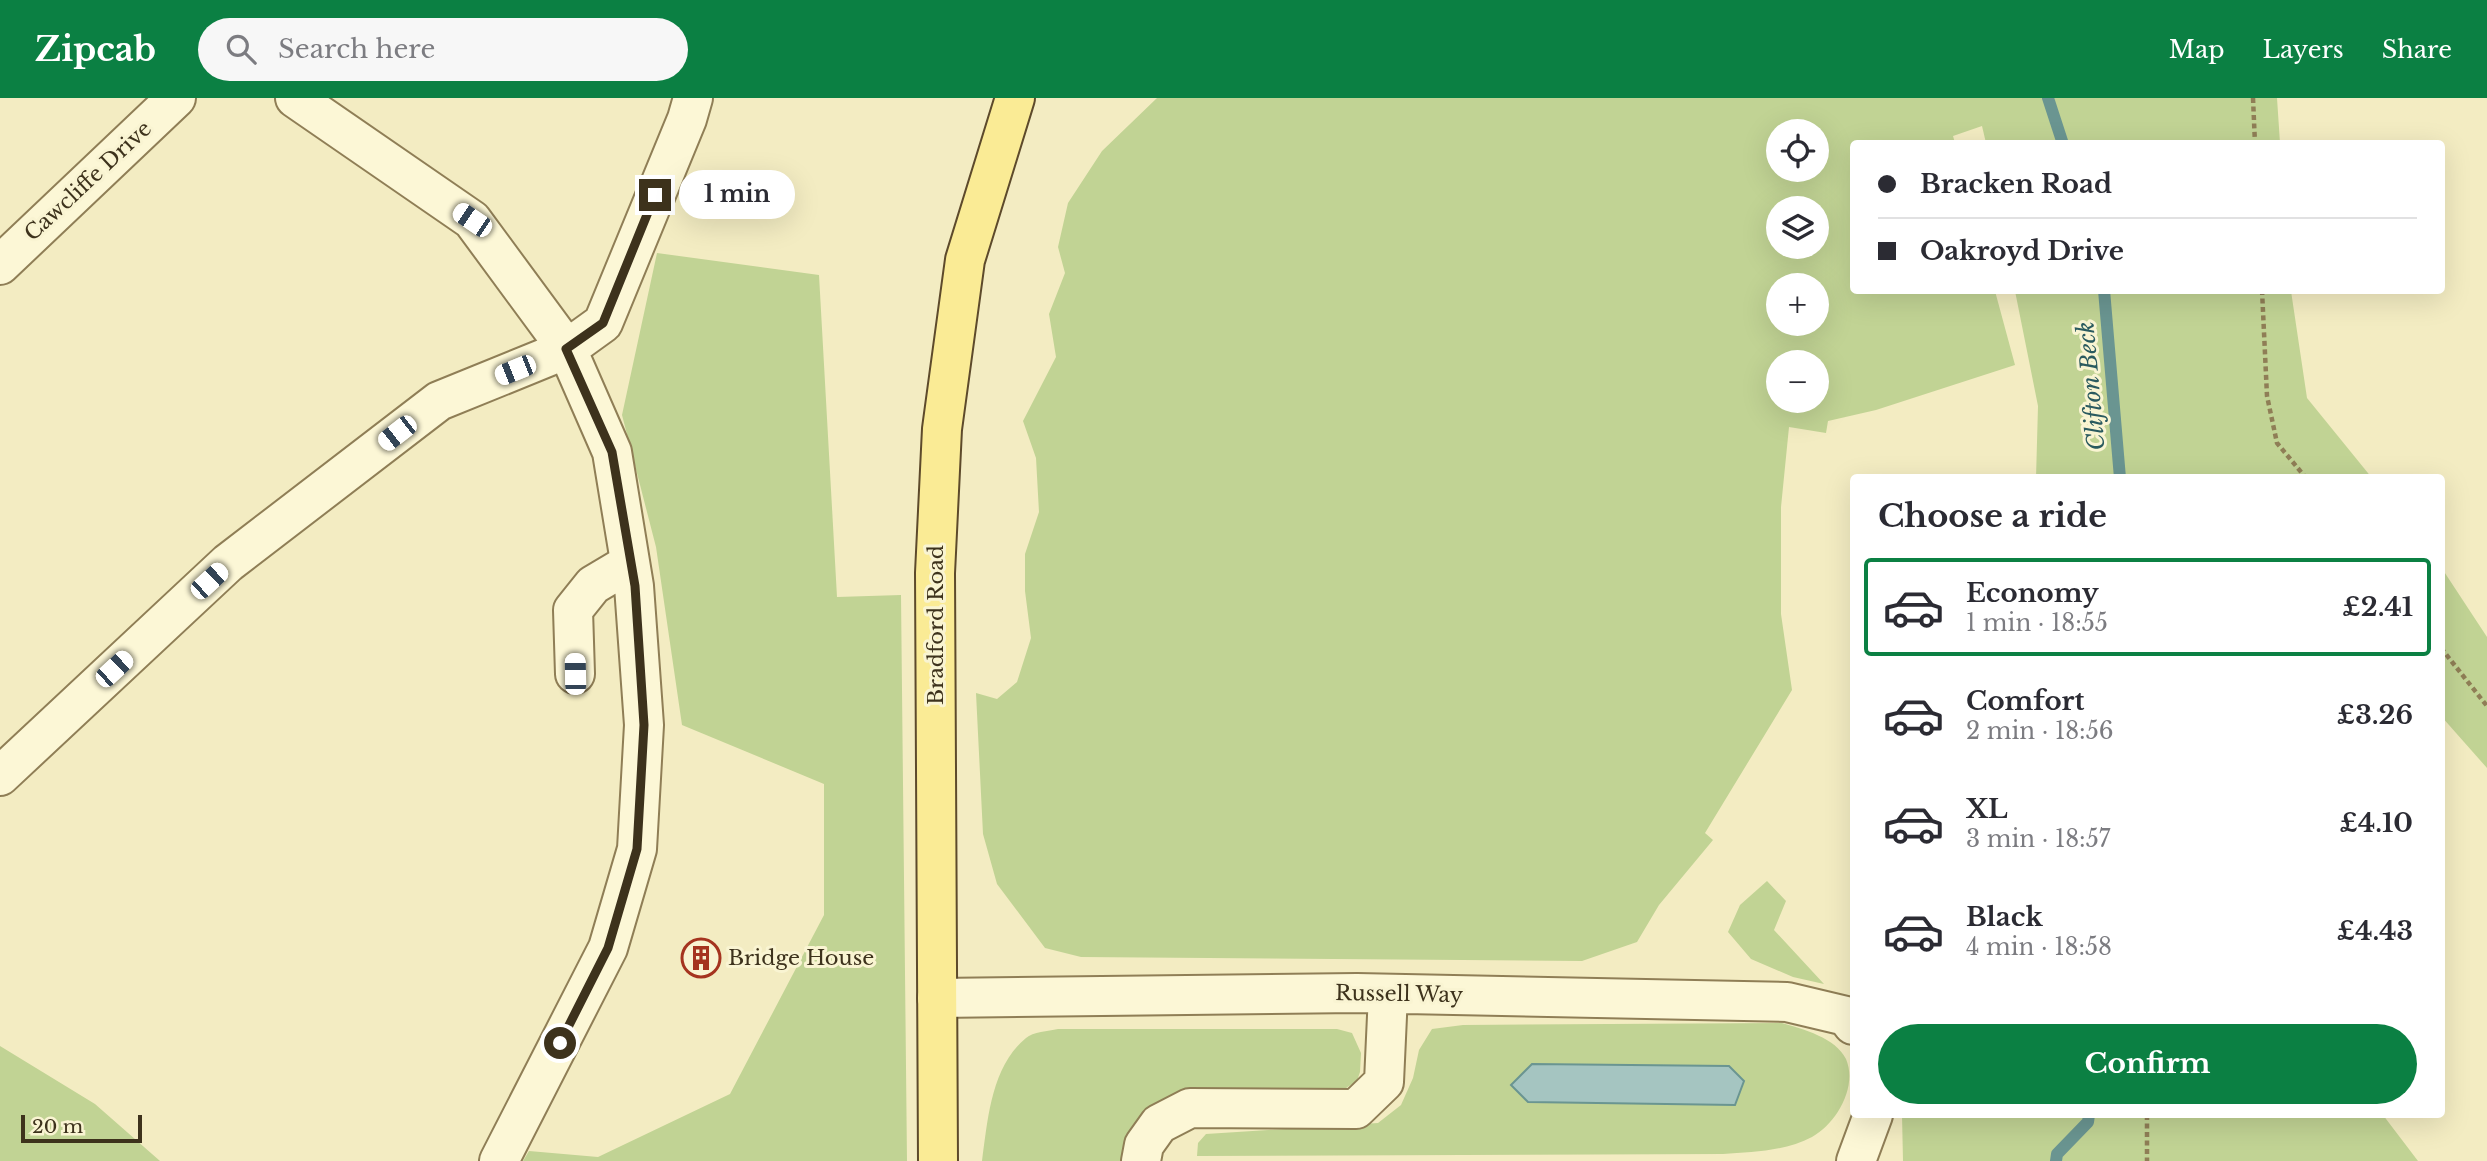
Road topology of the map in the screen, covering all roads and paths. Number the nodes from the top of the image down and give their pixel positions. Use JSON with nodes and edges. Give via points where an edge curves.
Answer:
{"nodes":[{"id":1,"x":176,"y":98,"type":"edge"},
{"id":2,"x":295,"y":98,"type":"edge"},
{"id":3,"x":693,"y":98,"type":"edge"},
{"id":4,"x":1016,"y":98,"type":"edge"},
{"id":5,"x":2253,"y":98,"type":"edge"},
{"id":6,"x":2255,"y":140,"type":"edge"},
{"id":7,"x":0,"y":265,"type":"edge"},
{"id":8,"x":2262,"y":294,"type":"edge"},
{"id":9,"x":566,"y":349,"type":"junction"},
{"id":10,"x":2302,"y":474,"type":"edge"},
{"id":11,"x":631,"y":563,"type":"junction"},
{"id":12,"x":2445,"y":653,"type":"edge"},
{"id":13,"x":575,"y":674,"type":"dead end"},
{"id":14,"x":2487,"y":706,"type":"edge"},
{"id":15,"x":0,"y":776,"type":"edge"},
{"id":16,"x":1388,"y":994,"type":"junction"},
{"id":17,"x":937,"y":998,"type":"junction"},
{"id":18,"x":1850,"y":1021,"type":"edge"},
{"id":19,"x":1872,"y":1118,"type":"edge"},
{"id":20,"x":2147,"y":1118,"type":"edge"},
{"id":21,"x":499,"y":1161,"type":"edge"},
{"id":22,"x":938,"y":1161,"type":"edge"},
{"id":23,"x":1141,"y":1161,"type":"edge"},
{"id":24,"x":1856,"y":1161,"type":"edge"},
{"id":25,"x":2147,"y":1161,"type":"edge"}],
"edges":[{"from":1,"to":7,"type":"street","name":"Cawcliffe Drive"},
{"from":2,"to":9,"type":"street","via":[[472,220]]},
{"from":3,"to":9,"type":"street","via":[[603,323]]},
{"from":4,"to":17,"type":"main road","name":"Bradford Road","via":[[965,260],[942,429],[935,573]]},
{"from":5,"to":6,"type":"path"},
{"from":8,"to":10,"type":"path","via":[[2267,396],[2277,443]]},
{"from":9,"to":11,"type":"street","via":[[612,452]]},
{"from":9,"to":15,"type":"street","via":[[439,401],[228,563]]},
{"from":11,"to":13,"type":"street","via":[[593,585],[573,610]]},
{"from":11,"to":21,"type":"street","via":[[644,725],[637,849],[608,948]]},
{"from":12,"to":14,"type":"path"},
{"from":16,"to":17,"type":"street","name":"Russell Way"},
{"from":16,"to":18,"type":"street","name":"Russell Way","via":[[1787,1002],[1846,1016]]},
{"from":16,"to":23,"type":"street","via":[[1384,1082],[1356,1109],[1190,1108],[1159,1124],[1144,1145]]},
{"from":17,"to":22,"type":"main road","name":"Bradford Road"},
{"from":19,"to":24,"type":"street"},
{"from":20,"to":25,"type":"path"}]}
